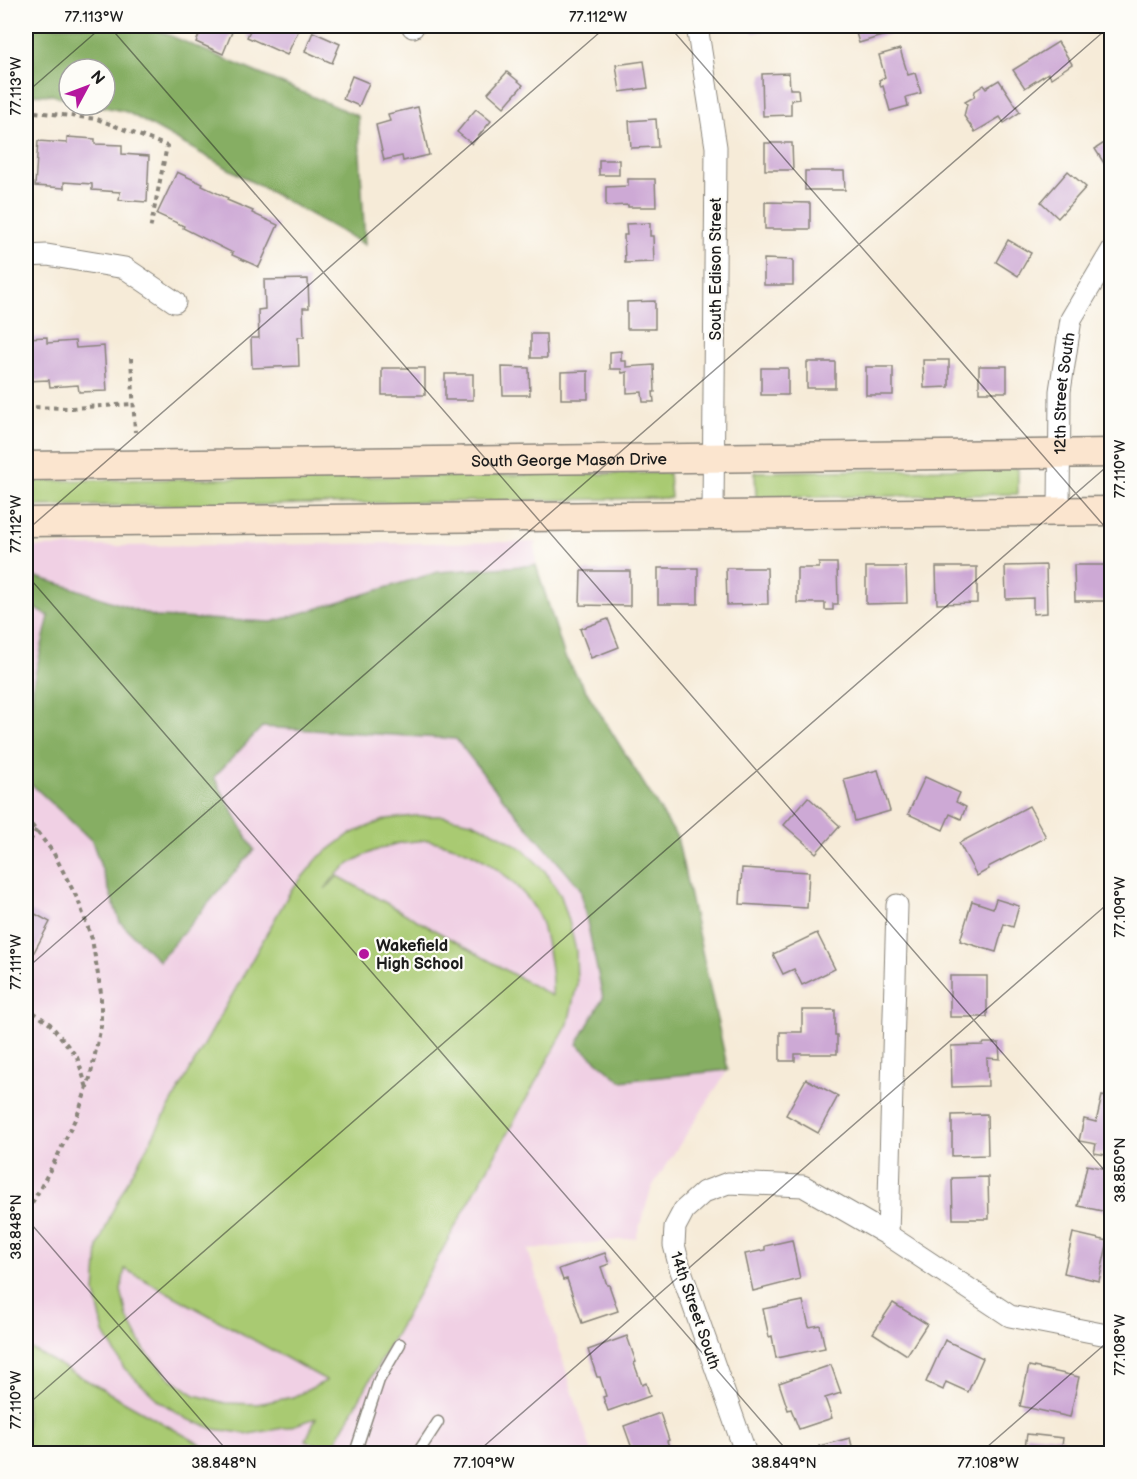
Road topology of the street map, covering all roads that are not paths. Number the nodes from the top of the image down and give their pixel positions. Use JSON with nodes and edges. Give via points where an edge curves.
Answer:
{"nodes":[{"id":1,"x":697,"y":26,"type":"edge"},
{"id":2,"x":1112,"y":250,"type":"edge"},
{"id":3,"x":26,"y":256,"type":"edge"},
{"id":4,"x":175,"y":302,"type":"dead end"},
{"id":5,"x":1060,"y":453,"type":"junction"},
{"id":6,"x":1112,"y":453,"type":"edge"},
{"id":7,"x":713,"y":458,"type":"junction"},
{"id":8,"x":26,"y":466,"type":"edge"},
{"id":9,"x":1059,"y":511,"type":"junction"},
{"id":10,"x":1112,"y":511,"type":"edge"},
{"id":11,"x":712,"y":513,"type":"junction"},
{"id":12,"x":26,"y":522,"type":"edge"},
{"id":13,"x":897,"y":905,"type":"dead end"},
{"id":14,"x":888,"y":1235,"type":"junction"},
{"id":15,"x":1112,"y":1336,"type":"edge"},
{"id":16,"x":400,"y":1344,"type":"dead end"},
{"id":17,"x":438,"y":1422,"type":"dead end"},
{"id":18,"x":368,"y":1454,"type":"edge"},
{"id":19,"x":417,"y":1454,"type":"edge"},
{"id":20,"x":746,"y":1454,"type":"edge"}],
"edges":[{"from":1,"to":7,"type":"street","name":"South Edison Street","via":[[716,147]]},
{"from":2,"to":5,"type":"street","name":"12th Street South","via":[[1071,319],[1060,391]]},
{"from":3,"to":4,"type":"street","via":[[47,255],[125,268]]},
{"from":5,"to":6,"type":"main road","name":"South George Mason Drive"},
{"from":5,"to":7,"type":"main road","name":"South George Mason Drive"},
{"from":5,"to":9,"type":"street","name":"12th Street South"},
{"from":7,"to":8,"type":"main road","name":"South George Mason Drive"},
{"from":7,"to":11,"type":"street","name":"South Edison Street"},
{"from":9,"to":10,"type":"main road"},
{"from":9,"to":11,"type":"main road"},
{"from":11,"to":12,"type":"main road"},
{"from":13,"to":14,"type":"street"},
{"from":14,"to":15,"type":"street","name":"14th Street South","via":[[1010,1316]]},
{"from":14,"to":20,"type":"street","name":"14th Street South","via":[[804,1186],[728,1183],[704,1191],[684,1210],[675,1227],[674,1245]]},
{"from":16,"to":18,"type":"lane","via":[[379,1380],[357,1447]]},
{"from":17,"to":19,"type":"lane"}]}
